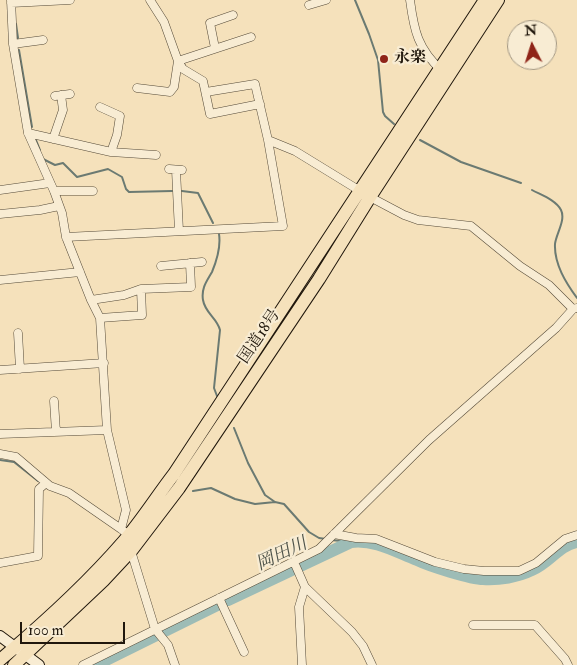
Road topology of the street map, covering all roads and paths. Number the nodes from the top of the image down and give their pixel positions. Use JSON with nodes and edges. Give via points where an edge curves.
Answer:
{"nodes":[{"id":1,"x":70,"y":0,"type":"edge"},
{"id":2,"x":150,"y":0,"type":"edge"},
{"id":3,"x":326,"y":0,"type":"edge"},
{"id":4,"x":410,"y":0,"type":"edge"},
{"id":5,"x":485,"y":0,"type":"edge"},
{"id":6,"x":498,"y":0,"type":"edge"},
{"id":7,"x":11,"y":2,"type":"edge"},
{"id":8,"x":309,"y":5,"type":"dead end"},
{"id":9,"x":233,"y":14,"type":"dead end"},
{"id":10,"x":251,"y":37,"type":"dead end"},
{"id":11,"x":43,"y":40,"type":"dead end"},
{"id":12,"x":13,"y":44,"type":"junction"},
{"id":13,"x":215,"y":48,"type":"junction"},
{"id":14,"x":178,"y":61,"type":"junction"},
{"id":15,"x":445,"y":73,"type":"junction"},
{"id":16,"x":137,"y":88,"type":"dead end"},
{"id":17,"x":206,"y":92,"type":"junction"},
{"id":18,"x":62,"y":95,"type":"dead end"},
{"id":19,"x":260,"y":104,"type":"junction"},
{"id":20,"x":100,"y":107,"type":"dead end"},
{"id":21,"x":28,"y":133,"type":"junction"},
{"id":22,"x":53,"y":139,"type":"junction"},
{"id":23,"x":268,"y":140,"type":"junction"},
{"id":24,"x":111,"y":152,"type":"junction"},
{"id":25,"x":156,"y":155,"type":"dead end"},
{"id":26,"x":176,"y":170,"type":"dead end"},
{"id":27,"x":50,"y":183,"type":"junction"},
{"id":28,"x":0,"y":190,"type":"edge"},
{"id":29,"x":54,"y":191,"type":"junction"},
{"id":30,"x":93,"y":191,"type":"dead end"},
{"id":31,"x":365,"y":194,"type":"junction"},
{"id":32,"x":59,"y":206,"type":"junction"},
{"id":33,"x":0,"y":214,"type":"edge"},
{"id":34,"x":179,"y":231,"type":"junction"},
{"id":35,"x":66,"y":237,"type":"junction"},
{"id":36,"x":202,"y":262,"type":"dead end"},
{"id":37,"x":190,"y":263,"type":"junction"},
{"id":38,"x":161,"y":266,"type":"dead end"},
{"id":39,"x":80,"y":272,"type":"junction"},
{"id":40,"x":0,"y":280,"type":"edge"},
{"id":41,"x":141,"y":290,"type":"junction"},
{"id":42,"x":91,"y":300,"type":"junction"},
{"id":43,"x":575,"y":308,"type":"edge"},
{"id":44,"x":100,"y":318,"type":"junction"},
{"id":45,"x":18,"y":333,"type":"dead end"},
{"id":46,"x":104,"y":363,"type":"junction"},
{"id":47,"x":20,"y":369,"type":"junction"},
{"id":48,"x":0,"y":370,"type":"edge"},
{"id":49,"x":54,"y":401,"type":"dead end"},
{"id":50,"x":107,"y":430,"type":"junction"},
{"id":51,"x":56,"y":432,"type":"junction"},
{"id":52,"x":0,"y":434,"type":"edge"},
{"id":53,"x":0,"y":454,"type":"edge"},
{"id":54,"x":46,"y":483,"type":"junction"},
{"id":55,"x":125,"y":532,"type":"junction"},
{"id":56,"x":577,"y":535,"type":"edge"},
{"id":57,"x":329,"y":538,"type":"junction"},
{"id":58,"x":131,"y":551,"type":"junction"},
{"id":59,"x":0,"y":563,"type":"edge"},
{"id":60,"x":296,"y":566,"type":"junction"},
{"id":61,"x":305,"y":587,"type":"junction"},
{"id":62,"x":219,"y":598,"type":"junction"},
{"id":63,"x":473,"y":625,"type":"dead end"},
{"id":64,"x":158,"y":632,"type":"junction"},
{"id":65,"x":0,"y":636,"type":"edge"},
{"id":66,"x":14,"y":648,"type":"junction"},
{"id":67,"x":244,"y":652,"type":"dead end"},
{"id":68,"x":26,"y":654,"type":"junction"},
{"id":69,"x":0,"y":660,"type":"edge"},
{"id":70,"x":14,"y":665,"type":"edge"},
{"id":71,"x":38,"y":665,"type":"edge"},
{"id":72,"x":83,"y":665,"type":"edge"},
{"id":73,"x":175,"y":665,"type":"edge"},
{"id":74,"x":302,"y":665,"type":"edge"},
{"id":75,"x":372,"y":665,"type":"edge"},
{"id":76,"x":568,"y":665,"type":"edge"}],
"edges":[{"from":1,"to":7,"type":"street"},
{"from":2,"to":14,"type":"street","via":[[164,22]]},
{"from":3,"to":8,"type":"street"},
{"from":4,"to":15,"type":"street","via":[[415,33],[422,48]]},
{"from":5,"to":15,"type":"highway","name":"国道18号"},
{"from":6,"to":15,"type":"highway","name":"国道18号"},
{"from":7,"to":12,"type":"street"},
{"from":9,"to":13,"type":"street","via":[[210,23]]},
{"from":10,"to":13,"type":"street"},
{"from":11,"to":12,"type":"street"},
{"from":12,"to":21,"type":"street"},
{"from":13,"to":14,"type":"street"},
{"from":14,"to":16,"type":"street","via":[[174,87],[170,92]]},
{"from":14,"to":17,"type":"street","via":[[183,70],[203,81]]},
{"from":15,"to":31,"type":"highway","name":"国道18号"},
{"from":17,"to":19,"type":"street","via":[[255,84]]},
{"from":17,"to":19,"type":"street","via":[[210,114]]},
{"from":18,"to":22,"type":"street","via":[[63,110]]},
{"from":19,"to":23,"type":"street"},
{"from":20,"to":24,"type":"street","via":[[120,116]]},
{"from":21,"to":22,"type":"street"},
{"from":21,"to":27,"type":"street"},
{"from":22,"to":24,"type":"street"},
{"from":23,"to":31,"type":"street","via":[[294,151]]},
{"from":23,"to":34,"type":"street","via":[[283,226]]},
{"from":24,"to":25,"type":"street"},
{"from":26,"to":34,"type":"street"},
{"from":27,"to":28,"type":"street"},
{"from":27,"to":29,"type":"street"},
{"from":29,"to":30,"type":"street"},
{"from":29,"to":32,"type":"street"},
{"from":31,"to":43,"type":"street","via":[[418,220],[471,226]]},
{"from":31,"to":55,"type":"highway","name":"国道18号","via":[[174,474]]},
{"from":31,"to":58,"type":"highway","name":"国道18号","via":[[319,279],[189,473]]},
{"from":32,"to":33,"type":"street"},
{"from":32,"to":35,"type":"street"},
{"from":34,"to":35,"type":"street"},
{"from":35,"to":39,"type":"street"},
{"from":36,"to":37,"type":"street"},
{"from":37,"to":38,"type":"street"},
{"from":37,"to":41,"type":"street","via":[[191,287]]},
{"from":39,"to":40,"type":"street"},
{"from":39,"to":42,"type":"street"},
{"from":41,"to":42,"type":"street"},
{"from":41,"to":44,"type":"street","via":[[142,315]]},
{"from":42,"to":44,"type":"street"},
{"from":43,"to":57,"type":"street","via":[[429,440]]},
{"from":44,"to":46,"type":"street"},
{"from":45,"to":47,"type":"street"},
{"from":46,"to":47,"type":"street"},
{"from":46,"to":50,"type":"street"},
{"from":47,"to":48,"type":"street"},
{"from":49,"to":51,"type":"street"},
{"from":50,"to":51,"type":"street"},
{"from":50,"to":55,"type":"street","via":[[126,510]]},
{"from":51,"to":52,"type":"street"},
{"from":53,"to":54,"type":"street","via":[[16,457]]},
{"from":54,"to":55,"type":"street","via":[[69,492]]},
{"from":54,"to":59,"type":"street","via":[[39,489],[38,556]]},
{"from":55,"to":66,"type":"highway","name":"国道18号","via":[[64,604]]},
{"from":56,"to":57,"type":"street","via":[[565,539],[536,563],[519,570],[484,571],[434,562],[376,539]]},
{"from":57,"to":60,"type":"street"},
{"from":58,"to":64,"type":"street"},
{"from":58,"to":68,"type":"highway","name":"国道18号"},
{"from":60,"to":61,"type":"street"},
{"from":60,"to":62,"type":"street"},
{"from":61,"to":74,"type":"street","via":[[299,607]]},
{"from":61,"to":75,"type":"street","via":[[352,632]]},
{"from":62,"to":64,"type":"street"},
{"from":62,"to":67,"type":"street"},
{"from":63,"to":76,"type":"street","via":[[535,625]]},
{"from":64,"to":72,"type":"street"},
{"from":64,"to":73,"type":"street","via":[[168,645]]},
{"from":65,"to":66,"type":"main road"},
{"from":66,"to":68,"type":"main road"},
{"from":66,"to":69,"type":"highway","name":"国道18号"},
{"from":68,"to":70,"type":"highway","name":"国道18号"},
{"from":68,"to":71,"type":"main road"}]}
